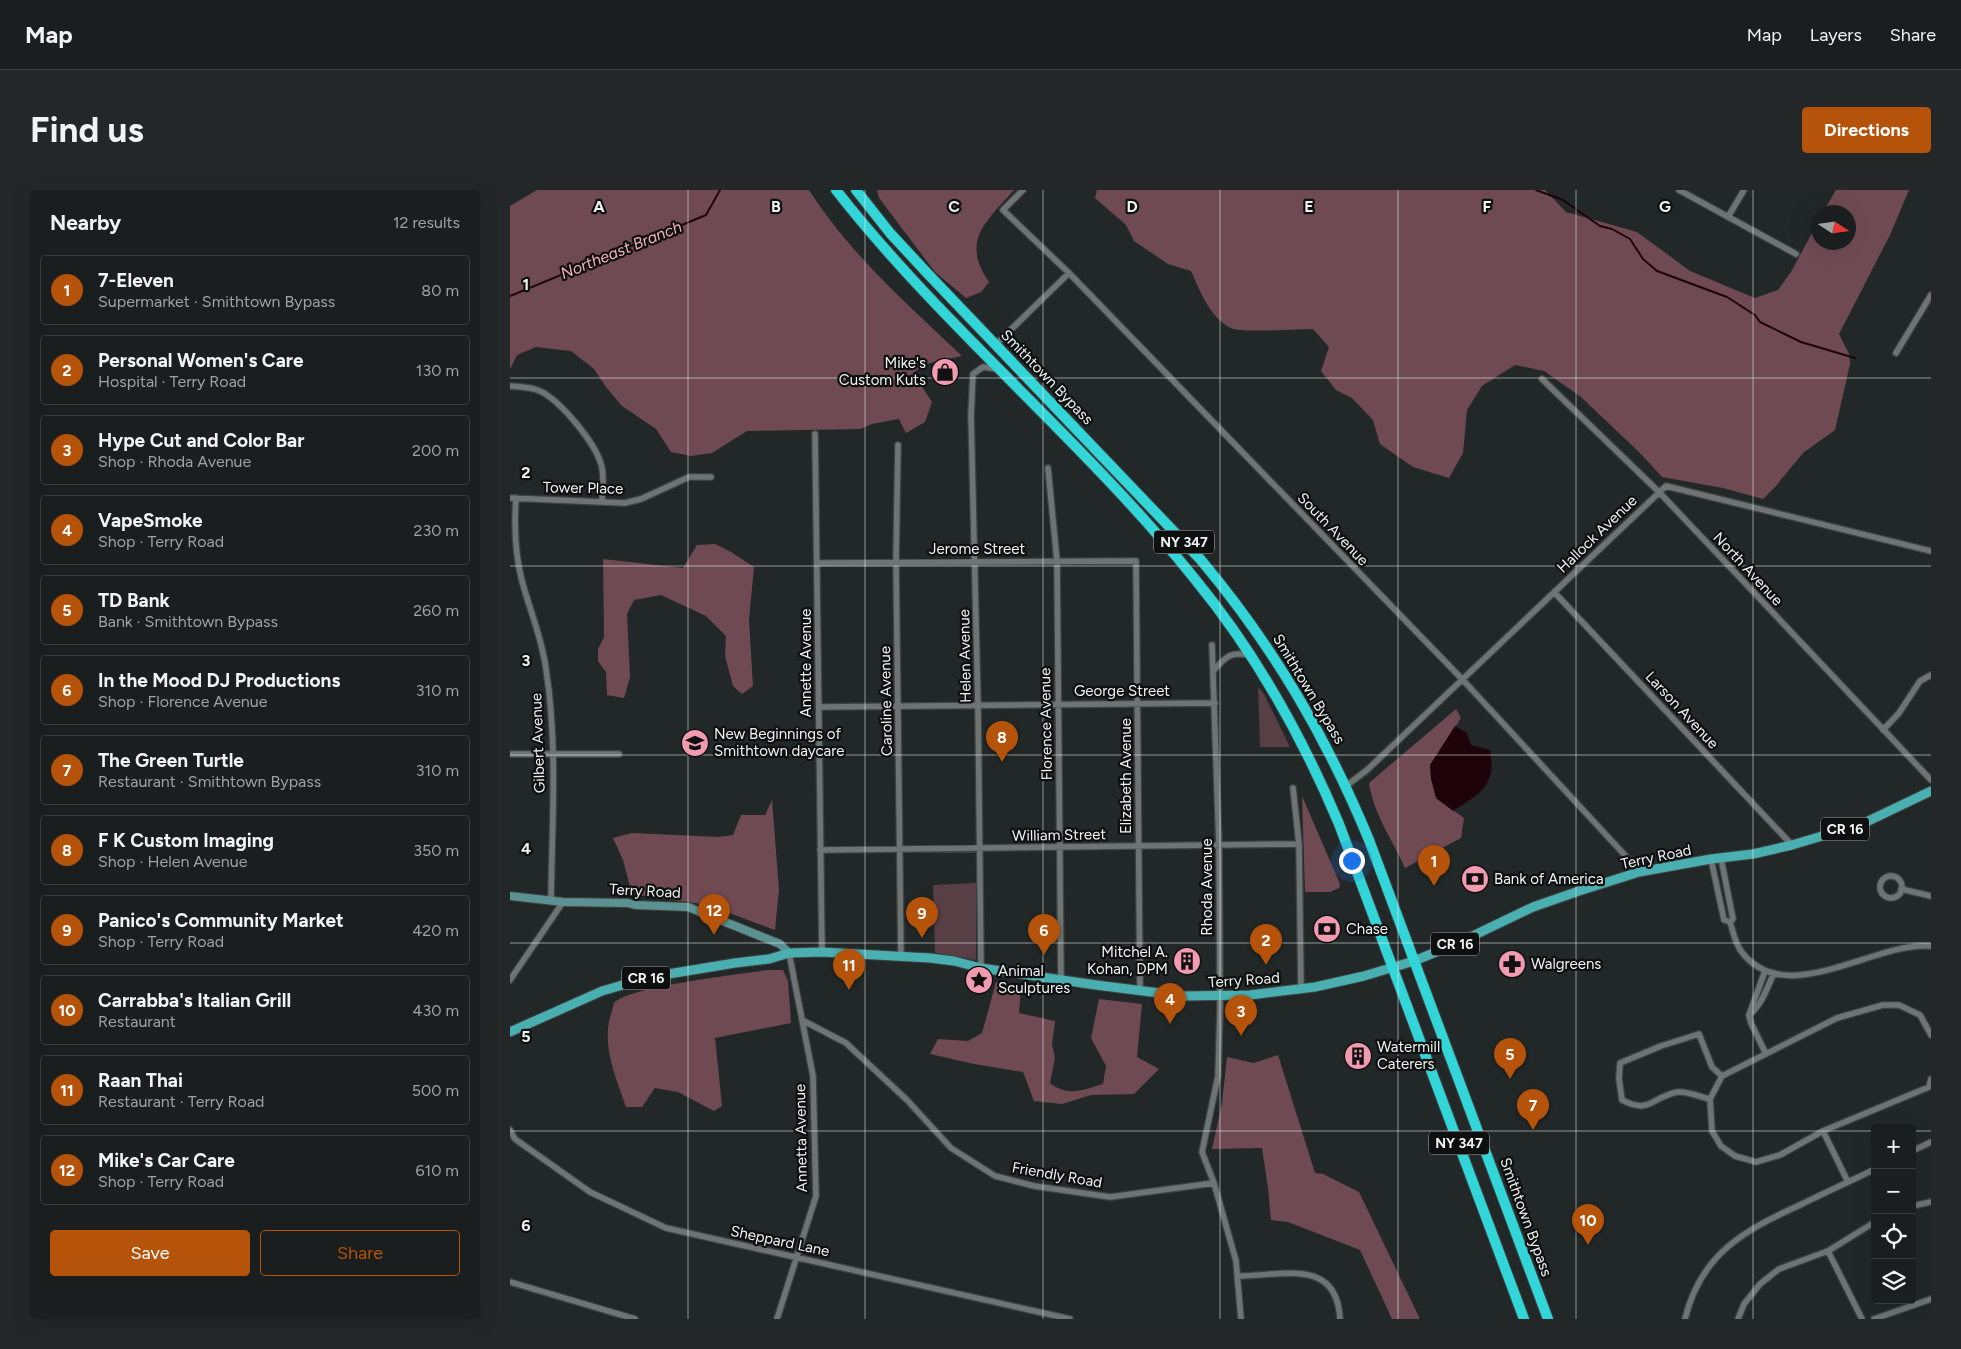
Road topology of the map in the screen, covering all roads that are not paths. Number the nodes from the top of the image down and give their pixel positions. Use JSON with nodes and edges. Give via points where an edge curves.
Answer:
{"nodes":[{"id":1,"x":836,"y":190,"type":"edge"},
{"id":2,"x":856,"y":190,"type":"edge"},
{"id":3,"x":1023,"y":190,"type":"edge"},
{"id":4,"x":1679,"y":190,"type":"edge"},
{"id":5,"x":1744,"y":190,"type":"edge"},
{"id":6,"x":1728,"y":217,"type":"junction"},
{"id":7,"x":1796,"y":254,"type":"dead end"},
{"id":8,"x":1069,"y":273,"type":"junction"},
{"id":9,"x":1931,"y":295,"type":"edge"},
{"id":10,"x":995,"y":345,"type":"junction"},
{"id":11,"x":1896,"y":353,"type":"dead end"},
{"id":12,"x":999,"y":369,"type":"junction"},
{"id":13,"x":1542,"y":379,"type":"dead end"},
{"id":14,"x":510,"y":386,"type":"edge"},
{"id":15,"x":815,"y":434,"type":"dead end"},
{"id":16,"x":898,"y":445,"type":"dead end"},
{"id":17,"x":1048,"y":468,"type":"dead end"},
{"id":18,"x":711,"y":476,"type":"dead end"},
{"id":19,"x":1659,"y":492,"type":"junction"},
{"id":20,"x":513,"y":498,"type":"edge"},
{"id":21,"x":602,"y":502,"type":"junction"},
{"id":22,"x":1931,"y":551,"type":"edge"},
{"id":23,"x":896,"y":561,"type":"junction"},
{"id":24,"x":976,"y":561,"type":"junction"},
{"id":25,"x":1056,"y":561,"type":"junction"},
{"id":26,"x":1136,"y":561,"type":"joint"},
{"id":27,"x":817,"y":563,"type":"junction"},
{"id":28,"x":1554,"y":592,"type":"junction"},
{"id":29,"x":1212,"y":645,"type":"dead end"},
{"id":30,"x":1250,"y":655,"type":"junction"},
{"id":31,"x":1214,"y":670,"type":"junction"},
{"id":32,"x":1931,"y":675,"type":"edge"},
{"id":33,"x":1462,"y":679,"type":"junction"},
{"id":34,"x":1215,"y":703,"type":"junction"},
{"id":35,"x":1058,"y":704,"type":"junction"},
{"id":36,"x":1138,"y":704,"type":"junction"},
{"id":37,"x":899,"y":706,"type":"junction"},
{"id":38,"x":978,"y":706,"type":"junction"},
{"id":39,"x":818,"y":707,"type":"junction"},
{"id":40,"x":1883,"y":730,"type":"junction"},
{"id":41,"x":552,"y":753,"type":"junction"},
{"id":42,"x":510,"y":754,"type":"edge"},
{"id":43,"x":619,"y":754,"type":"dead end"},
{"id":44,"x":1931,"y":780,"type":"edge"},
{"id":45,"x":1346,"y":786,"type":"junction"},
{"id":46,"x":1293,"y":788,"type":"dead end"},
{"id":47,"x":1931,"y":791,"type":"edge"},
{"id":48,"x":1299,"y":844,"type":"junction"},
{"id":49,"x":1792,"y":845,"type":"junction"},
{"id":50,"x":1138,"y":846,"type":"junction"},
{"id":51,"x":1219,"y":846,"type":"junction"},
{"id":52,"x":980,"y":848,"type":"junction"},
{"id":53,"x":1060,"y":848,"type":"junction"},
{"id":54,"x":900,"y":849,"type":"junction"},
{"id":55,"x":820,"y":850,"type":"junction"},
{"id":56,"x":1721,"y":858,"type":"junction"},
{"id":57,"x":1712,"y":859,"type":"junction"},
{"id":58,"x":1639,"y":872,"type":"junction"},
{"id":59,"x":1902,"y":890,"type":"dead end"},
{"id":60,"x":510,"y":896,"type":"edge"},
{"id":61,"x":1931,"y":896,"type":"edge"},
{"id":62,"x":551,"y":900,"type":"junction"},
{"id":63,"x":563,"y":902,"type":"junction"},
{"id":64,"x":1730,"y":922,"type":"junction"},
{"id":65,"x":1931,"y":946,"type":"edge"},
{"id":66,"x":822,"y":952,"type":"junction"},
{"id":67,"x":789,"y":953,"type":"junction"},
{"id":68,"x":901,"y":957,"type":"junction"},
{"id":69,"x":1414,"y":961,"type":"junction"},
{"id":70,"x":981,"y":968,"type":"junction"},
{"id":71,"x":1394,"y":968,"type":"junction"},
{"id":72,"x":1765,"y":971,"type":"junction"},
{"id":73,"x":1774,"y":973,"type":"junction"},
{"id":74,"x":510,"y":980,"type":"edge"},
{"id":75,"x":1061,"y":980,"type":"junction"},
{"id":76,"x":1301,"y":989,"type":"junction"},
{"id":77,"x":1140,"y":992,"type":"junction"},
{"id":78,"x":1220,"y":996,"type":"junction"},
{"id":79,"x":1749,"y":1015,"type":"junction"},
{"id":80,"x":802,"y":1020,"type":"junction"},
{"id":81,"x":510,"y":1032,"type":"edge"},
{"id":82,"x":1931,"y":1035,"type":"edge"},
{"id":83,"x":1766,"y":1054,"type":"junction"},
{"id":84,"x":1722,"y":1076,"type":"junction"},
{"id":85,"x":1931,"y":1079,"type":"edge"},
{"id":86,"x":1710,"y":1099,"type":"junction"},
{"id":87,"x":510,"y":1130,"type":"edge"},
{"id":88,"x":1823,"y":1131,"type":"junction"},
{"id":89,"x":1931,"y":1142,"type":"edge"},
{"id":90,"x":1916,"y":1149,"type":"edge"},
{"id":91,"x":1871,"y":1171,"type":"edge"},
{"id":92,"x":1214,"y":1182,"type":"junction"},
{"id":93,"x":1848,"y":1182,"type":"junction"},
{"id":94,"x":1931,"y":1202,"type":"edge"},
{"id":95,"x":1916,"y":1205,"type":"edge"},
{"id":96,"x":1871,"y":1224,"type":"edge"},
{"id":97,"x":1828,"y":1251,"type":"junction"},
{"id":98,"x":796,"y":1257,"type":"junction"},
{"id":99,"x":1239,"y":1276,"type":"junction"},
{"id":100,"x":510,"y":1282,"type":"edge"},
{"id":101,"x":1931,"y":1299,"type":"edge"},
{"id":102,"x":635,"y":1319,"type":"edge"},
{"id":103,"x":777,"y":1319,"type":"edge"},
{"id":104,"x":1070,"y":1319,"type":"edge"},
{"id":105,"x":1241,"y":1319,"type":"edge"},
{"id":106,"x":1340,"y":1319,"type":"edge"},
{"id":107,"x":1524,"y":1319,"type":"edge"},
{"id":108,"x":1548,"y":1319,"type":"edge"},
{"id":109,"x":1685,"y":1319,"type":"edge"},
{"id":110,"x":1738,"y":1319,"type":"edge"},
{"id":111,"x":1862,"y":1319,"type":"edge"},
{"id":112,"x":1874,"y":1319,"type":"edge"}],
"edges":[{"from":1,"to":12,"type":"highway","name":"Smithtown Bypass","number":"NY 347","via":[[895,260]]},
{"from":2,"to":10,"type":"highway","name":"Smithtown Bypass","number":"NY 347","via":[[915,260]]},
{"from":3,"to":8,"type":"street","name":"South Avenue","via":[[1003,210]]},
{"from":4,"to":6,"type":"street"},
{"from":5,"to":6,"type":"street"},
{"from":6,"to":7,"type":"street"},
{"from":8,"to":10,"type":"street"},
{"from":8,"to":33,"type":"street","name":"South Avenue"},
{"from":9,"to":11,"type":"street"},
{"from":10,"to":45,"type":"highway","name":"Smithtown Bypass","number":"NY 347","via":[[1153,508],[1227,591],[1296,690]]},
{"from":12,"to":24,"type":"street","name":"Helen Avenue","via":[[983,366],[972,376]]},
{"from":12,"to":30,"type":"highway","name":"Smithtown Bypass","number":"NY 347","via":[[1165,542]]},
{"from":13,"to":19,"type":"street","name":"North Avenue"},
{"from":14,"to":21,"type":"street","via":[[540,391],[554,400],[580,428],[596,450],[602,466]]},
{"from":15,"to":27,"type":"street","name":"Annette Avenue"},
{"from":16,"to":23,"type":"street","name":"Caroline Avenue"},
{"from":17,"to":25,"type":"street","name":"Florence Avenue"},
{"from":18,"to":21,"type":"street","name":"Tower Place","via":[[689,477],[625,503]]},
{"from":19,"to":22,"type":"street","name":"Hallock Avenue","via":[[1666,486]]},
{"from":19,"to":28,"type":"street","name":"Hallock Avenue"},
{"from":19,"to":40,"type":"street","name":"North Avenue"},
{"from":20,"to":21,"type":"street","name":"Tower Place"},
{"from":20,"to":41,"type":"street","name":"Gilbert Avenue","via":[[516,551],[543,648]]},
{"from":23,"to":24,"type":"street","name":"Jerome Street"},
{"from":23,"to":27,"type":"street","name":"Jerome Street"},
{"from":23,"to":37,"type":"street","name":"Caroline Avenue"},
{"from":24,"to":25,"type":"street","name":"Jerome Street"},
{"from":24,"to":38,"type":"street","name":"Helen Avenue"},
{"from":25,"to":26,"type":"street","name":"Jerome Street"},
{"from":25,"to":35,"type":"street","name":"Florence Avenue"},
{"from":26,"to":36,"type":"street","name":"Elizabeth Avenue"},
{"from":27,"to":39,"type":"street","name":"Annette Avenue"},
{"from":28,"to":33,"type":"street","name":"Hallock Avenue"},
{"from":28,"to":49,"type":"street","name":"Larson Avenue"},
{"from":29,"to":31,"type":"street","name":"Rhoda Avenue"},
{"from":30,"to":31,"type":"street","via":[[1231,654]]},
{"from":30,"to":71,"type":"highway","name":"Smithtown Bypass","number":"NY 347","via":[[1298,736],[1324,789]]},
{"from":31,"to":34,"type":"street","name":"Rhoda Avenue"},
{"from":32,"to":40,"type":"street","via":[[1920,681],[1899,713]]},
{"from":33,"to":45,"type":"street","name":"Hallock Avenue"},
{"from":33,"to":58,"type":"street","name":"South Avenue"},
{"from":34,"to":36,"type":"street","name":"George Street"},
{"from":34,"to":51,"type":"street","name":"Rhoda Avenue"},
{"from":35,"to":36,"type":"street","name":"George Street"},
{"from":35,"to":38,"type":"street","name":"George Street"},
{"from":35,"to":53,"type":"street","name":"Florence Avenue"},
{"from":36,"to":50,"type":"street","name":"Elizabeth Avenue"},
{"from":37,"to":38,"type":"street","name":"George Street"},
{"from":37,"to":39,"type":"street","name":"George Street"},
{"from":37,"to":54,"type":"street","name":"Caroline Avenue"},
{"from":38,"to":52,"type":"street","name":"Helen Avenue"},
{"from":39,"to":55,"type":"street","name":"Annette Avenue"},
{"from":40,"to":44,"type":"street","name":"North Avenue"},
{"from":41,"to":42,"type":"street"},
{"from":41,"to":43,"type":"street"},
{"from":41,"to":62,"type":"street","name":"Gilbert Avenue"},
{"from":45,"to":69,"type":"highway","name":"Smithtown Bypass","number":"NY 347"},
{"from":46,"to":48,"type":"street"},
{"from":47,"to":49,"type":"main road","name":"Terry Road","number":"CR 16","via":[[1862,824]]},
{"from":48,"to":51,"type":"street","name":"William Street"},
{"from":48,"to":76,"type":"street"},
{"from":49,"to":56,"type":"main road","name":"Terry Road","number":"CR 16"},
{"from":50,"to":51,"type":"street","name":"William Street"},
{"from":50,"to":53,"type":"street","name":"William Street"},
{"from":50,"to":77,"type":"street","name":"Elizabeth Avenue"},
{"from":51,"to":78,"type":"street","name":"Rhoda Avenue"},
{"from":52,"to":53,"type":"street","name":"William Street"},
{"from":52,"to":54,"type":"street","name":"William Street"},
{"from":52,"to":70,"type":"street","name":"Helen Avenue"},
{"from":53,"to":75,"type":"street","name":"Florence Avenue"},
{"from":54,"to":55,"type":"street","name":"William Street"},
{"from":54,"to":68,"type":"street","name":"Caroline Avenue"},
{"from":55,"to":66,"type":"street","name":"Annette Avenue"},
{"from":56,"to":57,"type":"main road","name":"Terry Road","number":"CR 16"},
{"from":56,"to":64,"type":"street","via":[[1733,919]]},
{"from":57,"to":58,"type":"main road","name":"Terry Road","number":"CR 16"},
{"from":57,"to":64,"type":"street","via":[[1724,920]]},
{"from":58,"to":69,"type":"main road","name":"Terry Road","number":"CR 16","via":[[1533,907]]},
{"from":59,"to":61,"type":"street"},
{"from":60,"to":62,"type":"street","name":"Terry Road"},
{"from":62,"to":63,"type":"street","name":"Terry Road"},
{"from":63,"to":67,"type":"street","name":"Terry Road","via":[[688,907],[780,944]]},
{"from":63,"to":74,"type":"street"},
{"from":64,"to":72,"type":"street","via":[[1741,951]]},
{"from":65,"to":73,"type":"street","via":[[1911,946],[1796,976]]},
{"from":66,"to":67,"type":"main road","name":"Terry Road","number":"CR 16"},
{"from":66,"to":68,"type":"main road","name":"Terry Road","number":"CR 16"},
{"from":67,"to":80,"type":"street","name":"Annetta Avenue"},
{"from":67,"to":81,"type":"main road","number":"CR 16","via":[[769,959],[650,977],[602,991]]},
{"from":68,"to":70,"type":"main road","name":"Terry Road","number":"CR 16","via":[[938,959]]},
{"from":69,"to":71,"type":"main road","name":"Terry Road","number":"CR 16"},
{"from":69,"to":108,"type":"highway","name":"Smithtown Bypass","number":"NY 347"},
{"from":70,"to":75,"type":"main road","name":"Terry Road","number":"CR 16"},
{"from":71,"to":76,"type":"main road","name":"Terry Road","number":"CR 16"},
{"from":71,"to":107,"type":"highway","name":"Smithtown Bypass","number":"NY 347"},
{"from":72,"to":73,"type":"street"},
{"from":72,"to":79,"type":"street"},
{"from":73,"to":79,"type":"street","via":[[1762,1000]]},
{"from":75,"to":77,"type":"main road","name":"Terry Road","number":"CR 16"},
{"from":76,"to":78,"type":"main road","name":"Terry Road","number":"CR 16"},
{"from":77,"to":78,"type":"main road","name":"Terry Road","number":"CR 16","via":[[1188,997]]},
{"from":78,"to":92,"type":"street","name":"Rhoda Avenue","via":[[1218,1076],[1202,1152]]},
{"from":79,"to":83,"type":"street"},
{"from":80,"to":92,"type":"street","name":"Friendly Road","via":[[846,1043],[907,1100],[951,1148],[995,1176],[1034,1186],[1110,1197]]},
{"from":80,"to":98,"type":"street","name":"Annetta Avenue","via":[[813,1076],[816,1196]]},
{"from":82,"to":83,"type":"street","via":[[1920,1015],[1899,1006],[1883,1005],[1837,1018]]},
{"from":83,"to":84,"type":"street"},
{"from":84,"to":86,"type":"street"},
{"from":84,"to":86,"type":"street","via":[[1712,1067],[1700,1034],[1620,1063],[1622,1100],[1633,1106],[1641,1107],[1680,1092]]},
{"from":85,"to":88,"type":"street","via":[[1929,1087]]},
{"from":86,"to":88,"type":"street","via":[[1712,1131],[1721,1146],[1735,1156],[1756,1162],[1780,1155]]},
{"from":87,"to":98,"type":"street","name":"Sheppard Lane","via":[[515,1139],[590,1192],[666,1228]]},
{"from":88,"to":93,"type":"street"},
{"from":89,"to":90,"type":"street"},
{"from":91,"to":93,"type":"street"},
{"from":92,"to":99,"type":"street","name":"Rhoda Avenue"},
{"from":93,"to":109,"type":"street","via":[[1765,1221],[1728,1245],[1701,1279]]},
{"from":94,"to":95,"type":"street"},
{"from":96,"to":97,"type":"street"},
{"from":97,"to":110,"type":"street","via":[[1779,1269],[1744,1304]]},
{"from":97,"to":111,"type":"street"},
{"from":98,"to":103,"type":"street","name":"Annetta Avenue"},
{"from":98,"to":104,"type":"street","name":"Sheppard Lane"},
{"from":99,"to":105,"type":"street","name":"Rhoda Avenue"},
{"from":99,"to":106,"type":"street","via":[[1305,1273],[1320,1278],[1336,1296]]},
{"from":100,"to":102,"type":"street"},
{"from":101,"to":112,"type":"street"}]}
